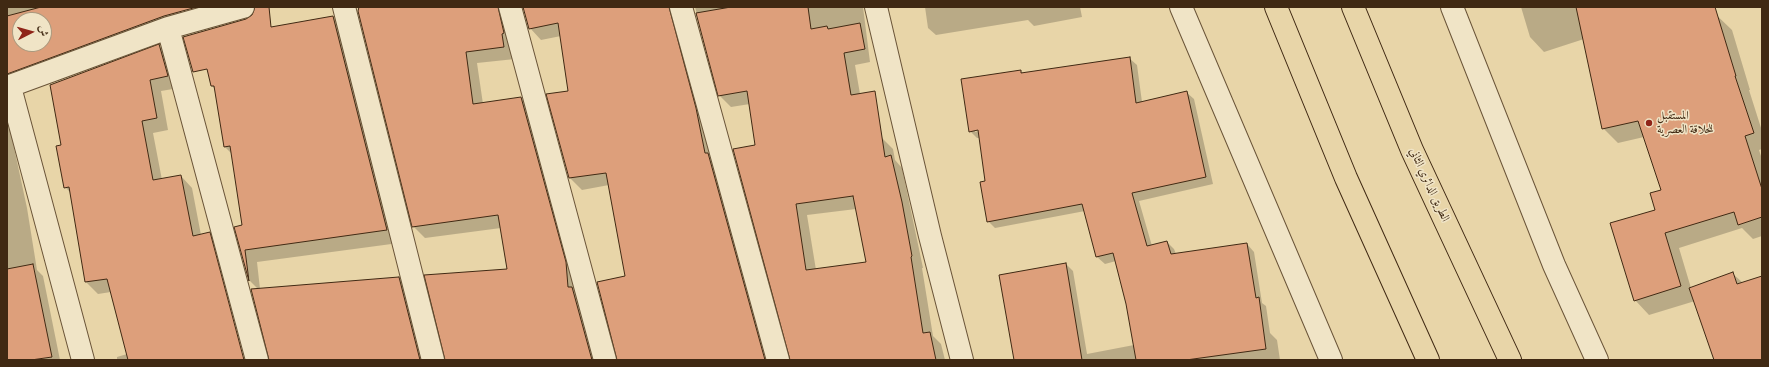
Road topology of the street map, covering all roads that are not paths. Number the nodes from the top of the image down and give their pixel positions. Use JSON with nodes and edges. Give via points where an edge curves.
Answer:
{"nodes":[{"id":1,"x":244,"y":7,"type":"edge"},
{"id":2,"x":344,"y":7,"type":"edge"},
{"id":3,"x":510,"y":7,"type":"edge"},
{"id":4,"x":681,"y":7,"type":"edge"},
{"id":5,"x":876,"y":7,"type":"edge"},
{"id":6,"x":1181,"y":7,"type":"edge"},
{"id":7,"x":1276,"y":7,"type":"edge"},
{"id":8,"x":1353,"y":7,"type":"edge"},
{"id":9,"x":1452,"y":7,"type":"edge"},
{"id":10,"x":168,"y":28,"type":"junction"},
{"id":11,"x":8,"y":87,"type":"edge"},
{"id":12,"x":83,"y":360,"type":"edge"},
{"id":13,"x":257,"y":360,"type":"edge"},
{"id":14,"x":433,"y":360,"type":"edge"},
{"id":15,"x":605,"y":360,"type":"edge"},
{"id":16,"x":778,"y":360,"type":"edge"},
{"id":17,"x":962,"y":360,"type":"edge"},
{"id":18,"x":1331,"y":360,"type":"edge"},
{"id":19,"x":1428,"y":360,"type":"edge"},
{"id":20,"x":1510,"y":360,"type":"edge"},
{"id":21,"x":1597,"y":360,"type":"edge"}],
"edges":[{"from":1,"to":10,"type":"street"},
{"from":2,"to":14,"type":"street"},
{"from":3,"to":15,"type":"street"},
{"from":4,"to":16,"type":"street"},
{"from":5,"to":17,"type":"street"},
{"from":6,"to":18,"type":"street"},
{"from":7,"to":19,"type":"highway","via":[[1346,178]]},
{"from":8,"to":20,"type":"highway","name":"الطريق الدائري الثاني","via":[[1412,150]]},
{"from":9,"to":21,"type":"street","via":[[1554,265]]},
{"from":10,"to":11,"type":"street"},
{"from":10,"to":13,"type":"street"},
{"from":11,"to":12,"type":"street"}]}
